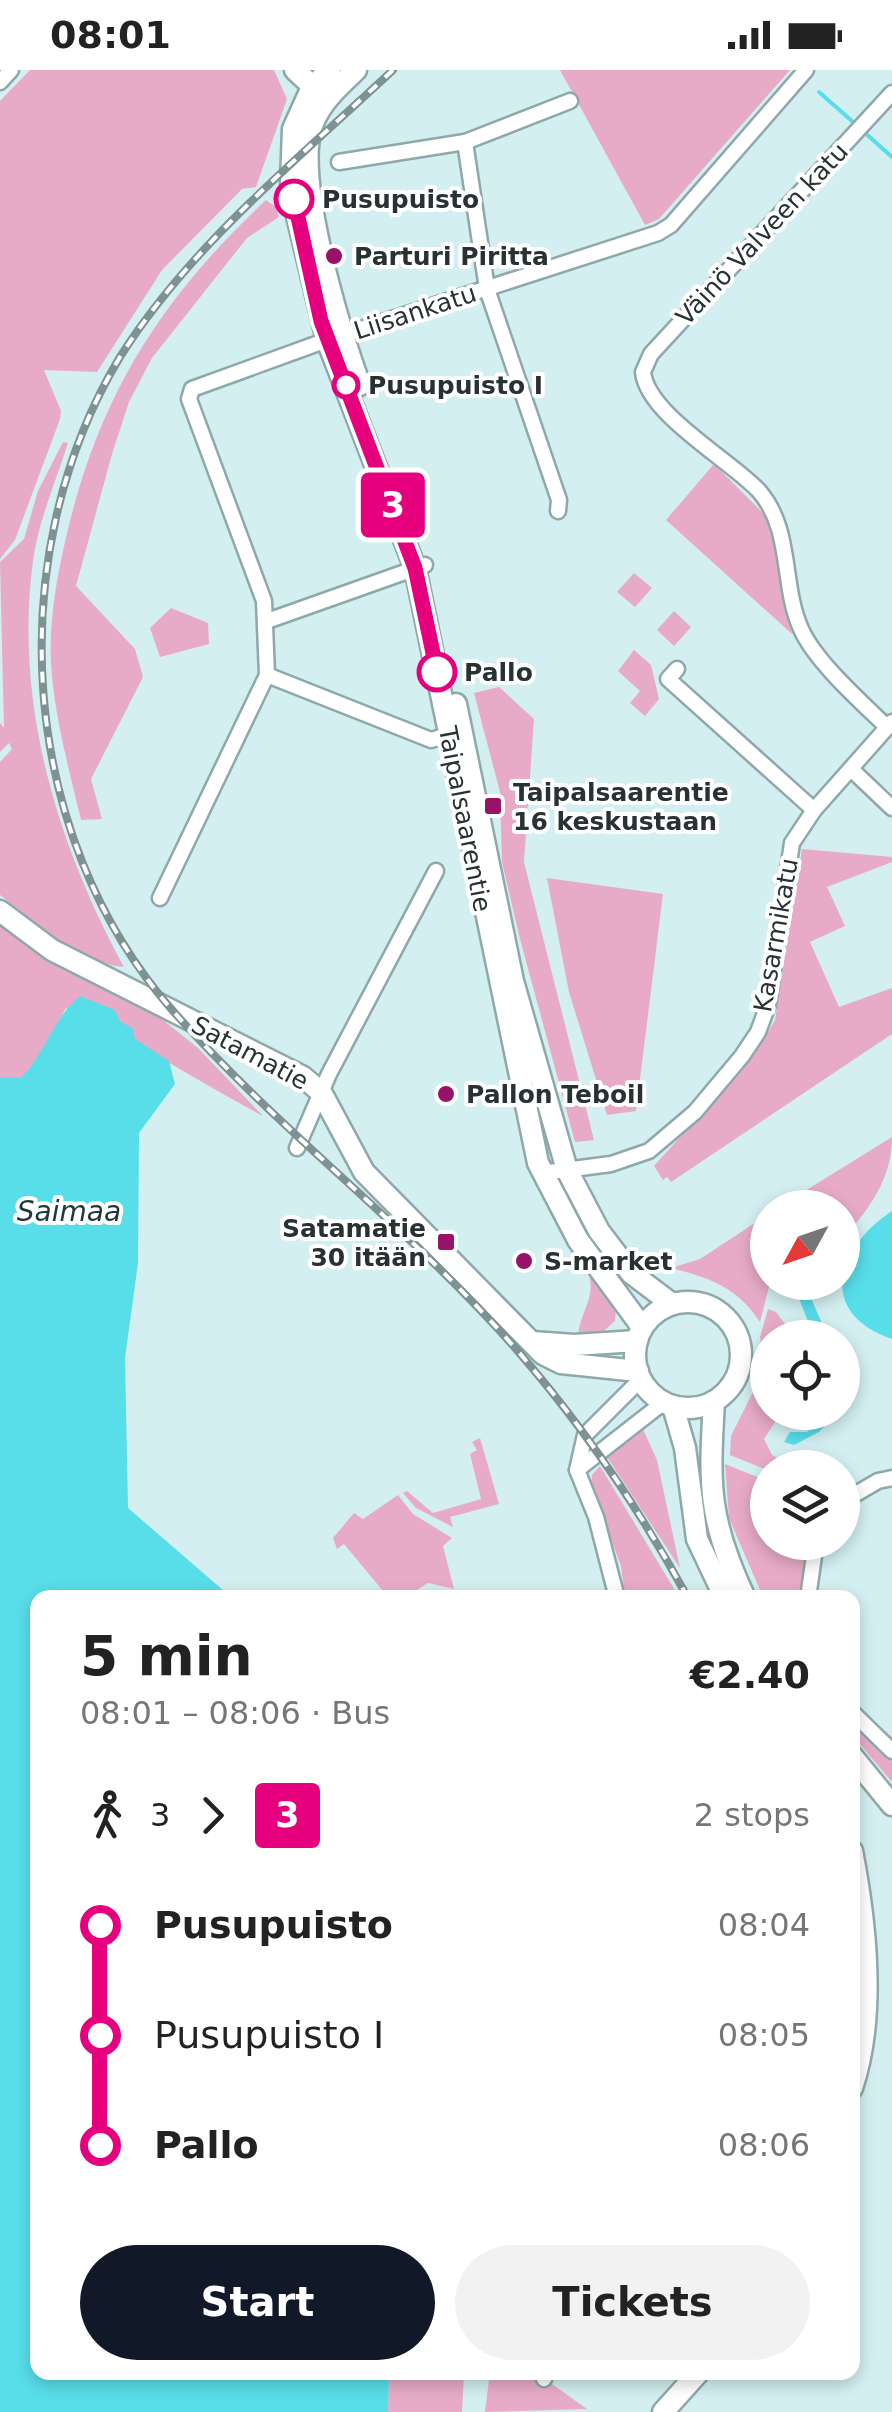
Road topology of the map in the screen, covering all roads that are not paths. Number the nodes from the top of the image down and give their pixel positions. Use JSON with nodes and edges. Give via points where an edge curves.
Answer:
{"nodes":[{"id":1,"x":11,"y":70,"type":"edge"},
{"id":2,"x":295,"y":70,"type":"edge"},
{"id":3,"x":330,"y":70,"type":"edge"},
{"id":4,"x":356,"y":70,"type":"edge"},
{"id":5,"x":806,"y":70,"type":"edge"},
{"id":6,"x":0,"y":82,"type":"edge"},
{"id":7,"x":320,"y":93,"type":"junction"},
{"id":8,"x":892,"y":93,"type":"edge"},
{"id":9,"x":570,"y":101,"type":"dead end"},
{"id":10,"x":466,"y":142,"type":"junction"},
{"id":11,"x":338,"y":162,"type":"dead end"},
{"id":12,"x":487,"y":289,"type":"junction"},
{"id":13,"x":334,"y":338,"type":"junction"},
{"id":14,"x":558,"y":511,"type":"dead end"},
{"id":15,"x":420,"y":567,"type":"junction"},
{"id":16,"x":267,"y":621,"type":"junction"},
{"id":17,"x":677,"y":669,"type":"dead end"},
{"id":18,"x":267,"y":675,"type":"junction"},
{"id":19,"x":890,"y":724,"type":"edge"},
{"id":20,"x":454,"y":733,"type":"junction"},
{"id":21,"x":851,"y":768,"type":"junction"},
{"id":22,"x":892,"y":808,"type":"edge"},
{"id":23,"x":814,"y":810,"type":"junction"},
{"id":24,"x":436,"y":872,"type":"dead end"},
{"id":25,"x":160,"y":898,"type":"dead end"},
{"id":26,"x":0,"y":911,"type":"edge"},
{"id":27,"x":321,"y":1092,"type":"junction"},
{"id":28,"x":297,"y":1148,"type":"dead end"},
{"id":29,"x":566,"y":1170,"type":"junction"},
{"id":30,"x":542,"y":1173,"type":"junction"},
{"id":31,"x":672,"y":1304,"type":"junction"},
{"id":32,"x":640,"y":1334,"type":"junction"},
{"id":33,"x":530,"y":1342,"type":"junction"},
{"id":34,"x":639,"y":1375,"type":"junction"},
{"id":35,"x":714,"y":1402,"type":"junction"},
{"id":36,"x":669,"y":1404,"type":"junction"},
{"id":37,"x":576,"y":1470,"type":"junction"},
{"id":38,"x":892,"y":1478,"type":"edge"},
{"id":39,"x":860,"y":1492,"type":"edge"},
{"id":40,"x":813,"y":1560,"type":"edge"},
{"id":41,"x":615,"y":1590,"type":"edge"},
{"id":42,"x":721,"y":1590,"type":"edge"},
{"id":43,"x":741,"y":1590,"type":"edge"},
{"id":44,"x":809,"y":1590,"type":"edge"},
{"id":45,"x":860,"y":1720,"type":"edge"},
{"id":46,"x":892,"y":1752,"type":"edge"},
{"id":47,"x":860,"y":1766,"type":"edge"},
{"id":48,"x":860,"y":1777,"type":"edge"},
{"id":49,"x":892,"y":1804,"type":"edge"},
{"id":50,"x":860,"y":1928,"type":"edge"},
{"id":51,"x":860,"y":2040,"type":"edge"},
{"id":52,"x":692,"y":2380,"type":"edge"},
{"id":53,"x":663,"y":2412,"type":"edge"}],
"edges":[{"from":1,"to":6,"type":"street"},
{"from":2,"to":7,"type":"main road"},
{"from":3,"to":7,"type":"main road","name":"Taipalsaarentie"},
{"from":4,"to":7,"type":"main road","name":"Taipalsaarentie"},
{"from":5,"to":12,"type":"street","name":"Liisankatu","via":[[672,225]]},
{"from":7,"to":13,"type":"main road","name":"Taipalsaarentie","via":[[293,129],[290,182]]},
{"from":8,"to":19,"type":"street","name":"Väinö Valveen katu","via":[[651,354],[644,382],[774,512],[807,640]]},
{"from":9,"to":10,"type":"street"},
{"from":10,"to":11,"type":"street"},
{"from":10,"to":12,"type":"street"},
{"from":12,"to":13,"type":"street","name":"Liisankatu"},
{"from":12,"to":14,"type":"street"},
{"from":13,"to":15,"type":"main road","name":"Taipalsaarentie"},
{"from":13,"to":16,"type":"street","name":"Liisankatu","via":[[192,389],[189,400]]},
{"from":15,"to":16,"type":"street"},
{"from":15,"to":20,"type":"main road","name":"Taipalsaarentie"},
{"from":16,"to":18,"type":"street"},
{"from":17,"to":23,"type":"street","via":[[668,679]]},
{"from":18,"to":20,"type":"street","via":[[430,740]]},
{"from":18,"to":25,"type":"street"},
{"from":19,"to":21,"type":"street","name":"Kasarmikatu"},
{"from":20,"to":29,"type":"main road","name":"Taipalsaarentie"},
{"from":20,"to":30,"type":"main road","name":"Taipalsaarentie"},
{"from":21,"to":22,"type":"street"},
{"from":21,"to":23,"type":"street","name":"Kasarmikatu"},
{"from":23,"to":29,"type":"street","name":"Kasarmikatu","via":[[792,842],[768,1005],[742,1056],[650,1150],[623,1162]]},
{"from":24,"to":27,"type":"street"},
{"from":26,"to":27,"type":"main road","name":"Satamatie","via":[[52,950],[284,1065]]},
{"from":27,"to":28,"type":"street"},
{"from":27,"to":33,"type":"main road","name":"Satamatie","via":[[364,1172]]},
{"from":29,"to":30,"type":"street","name":"Kasarmikatu"},
{"from":29,"to":31,"type":"main road","name":"Taipalsaarentie","via":[[631,1273]]},
{"from":30,"to":32,"type":"main road","name":"Taipalsaarentie"},
{"from":31,"to":32,"type":"main road"},
{"from":31,"to":35,"type":"main road","via":[[707,1305],[734,1326],[740,1342],[737,1376]]},
{"from":32,"to":33,"type":"main road","via":[[574,1345]]},
{"from":32,"to":34,"type":"main road"},
{"from":33,"to":34,"type":"main road","name":"Satamatie","via":[[560,1362]]},
{"from":34,"to":36,"type":"main road"},
{"from":34,"to":37,"type":"street","via":[[585,1435]]},
{"from":35,"to":36,"type":"main road"},
{"from":35,"to":43,"type":"main road","via":[[709,1476],[721,1546]]},
{"from":36,"to":37,"type":"street"},
{"from":36,"to":42,"type":"main road","via":[[685,1448],[696,1539]]},
{"from":37,"to":41,"type":"street"},
{"from":38,"to":39,"type":"street"},
{"from":40,"to":44,"type":"street"},
{"from":45,"to":46,"type":"street"},
{"from":47,"to":49,"type":"main road"},
{"from":48,"to":49,"type":"main road"},
{"from":50,"to":51,"type":"main road"},
{"from":52,"to":53,"type":"main road"}]}
